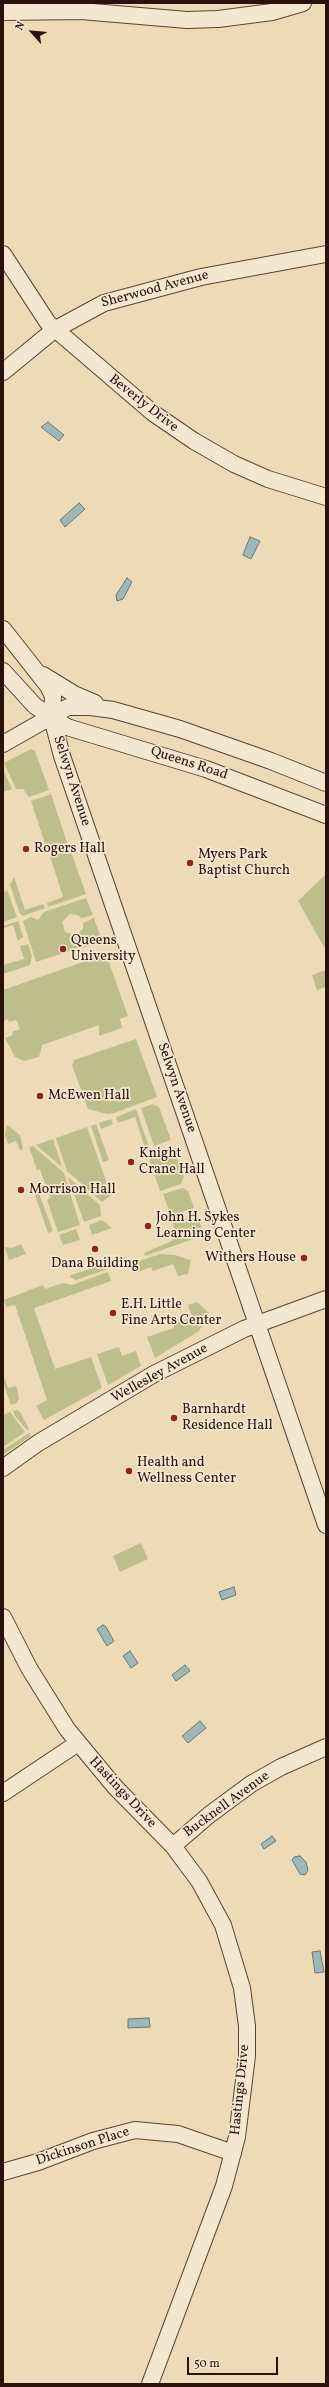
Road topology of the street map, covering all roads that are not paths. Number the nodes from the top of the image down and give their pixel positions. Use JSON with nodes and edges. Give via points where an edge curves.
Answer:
{"nodes":[{"id":1,"x":303,"y":3,"type":"edge"},
{"id":2,"x":3,"y":12,"type":"edge"},
{"id":3,"x":3,"y":254,"type":"edge"},
{"id":4,"x":326,"y":254,"type":"edge"},
{"id":5,"x":54,"y":330,"type":"junction"},
{"id":6,"x":3,"y":372,"type":"edge"},
{"id":7,"x":326,"y":497,"type":"edge"},
{"id":8,"x":3,"y":629,"type":"edge"},
{"id":9,"x":32,"y":665,"type":"junction"},
{"id":10,"x":3,"y":671,"type":"edge"},
{"id":11,"x":113,"y":710,"type":"junction"},
{"id":12,"x":52,"y":718,"type":"junction"},
{"id":13,"x":3,"y":744,"type":"edge"},
{"id":14,"x":326,"y":783,"type":"edge"},
{"id":15,"x":326,"y":815,"type":"edge"},
{"id":16,"x":326,"y":1299,"type":"edge"},
{"id":17,"x":257,"y":1324,"type":"junction"},
{"id":18,"x":3,"y":1468,"type":"edge"},
{"id":19,"x":326,"y":1526,"type":"edge"},
{"id":20,"x":3,"y":1617,"type":"edge"},
{"id":21,"x":78,"y":1743,"type":"junction"},
{"id":22,"x":326,"y":1748,"type":"edge"},
{"id":23,"x":3,"y":1793,"type":"edge"},
{"id":24,"x":172,"y":1846,"type":"junction"},
{"id":25,"x":233,"y":2153,"type":"junction"},
{"id":26,"x":3,"y":2172,"type":"edge"},
{"id":27,"x":150,"y":2384,"type":"edge"}],
"edges":[{"from":1,"to":2,"type":"street","via":[[272,12],[189,20],[81,11]]},
{"from":3,"to":5,"type":"street","name":"Beverly Drive","via":[[38,311]]},
{"from":4,"to":5,"type":"street","name":"Sherwood Avenue","via":[[201,277],[120,297],[94,307]]},
{"from":5,"to":6,"type":"street","name":"Sherwood Avenue"},
{"from":5,"to":7,"type":"street","name":"Beverly Drive","via":[[141,404],[196,442],[234,464],[268,479]]},
{"from":8,"to":9,"type":"street"},
{"from":9,"to":11,"type":"street","via":[[74,694]]},
{"from":9,"to":12,"type":"street","via":[[53,696]]},
{"from":10,"to":12,"type":"street","name":"Queens Road","via":[[31,702]]},
{"from":11,"to":12,"type":"street","via":[[72,706]]},
{"from":11,"to":14,"type":"street","via":[[203,737]]},
{"from":12,"to":13,"type":"street"},
{"from":12,"to":15,"type":"street","name":"Queens Road","via":[[73,730],[206,769]]},
{"from":12,"to":17,"type":"street","name":"Selwyn Avenue","via":[[81,814]]},
{"from":16,"to":17,"type":"street","name":"Wellesley Avenue"},
{"from":17,"to":18,"type":"street","name":"Wellesley Avenue","via":[[154,1374],[38,1443]]},
{"from":17,"to":19,"type":"street","name":"Selwyn Avenue"},
{"from":20,"to":21,"type":"street","name":"Hastings Drive","via":[[32,1674]]},
{"from":21,"to":23,"type":"street"},
{"from":21,"to":24,"type":"street","name":"Hastings Drive","via":[[115,1787]]},
{"from":22,"to":24,"type":"street","name":"Bucknell Avenue","via":[[281,1767],[252,1784],[208,1815]]},
{"from":24,"to":25,"type":"street","name":"Hastings Drive","via":[[196,1876],[217,1912],[232,1950],[242,1988],[247,2026],[246,2072],[242,2110]]},
{"from":25,"to":26,"type":"street","name":"Dickinson Place","via":[[178,2134],[135,2130]]},
{"from":25,"to":27,"type":"street","name":"Hastings Drive","via":[[224,2186]]}]}
